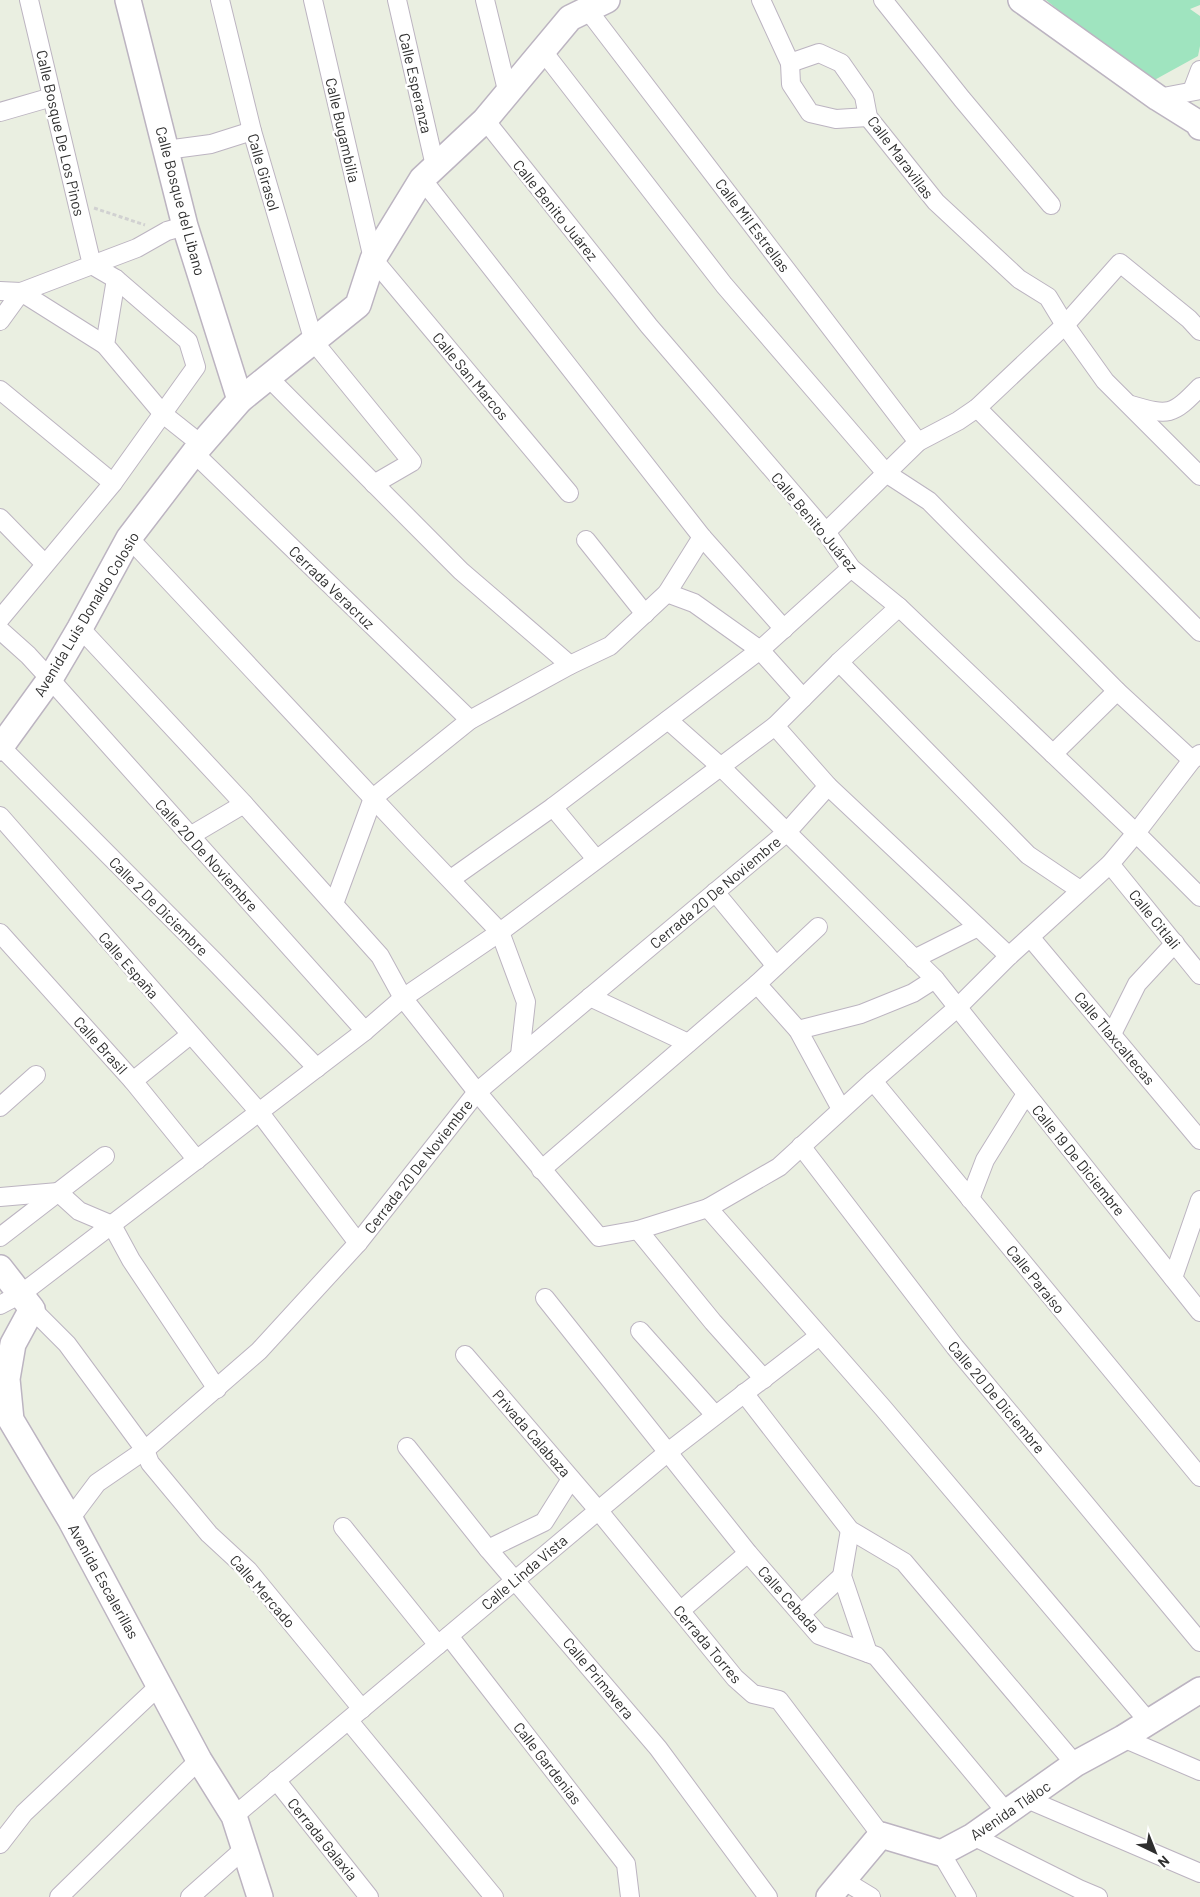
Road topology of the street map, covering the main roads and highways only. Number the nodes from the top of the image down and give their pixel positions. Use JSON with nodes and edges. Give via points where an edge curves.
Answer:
{"nodes":[{"id":1,"x":128,"y":0,"type":"edge"},
{"id":2,"x":1021,"y":0,"type":"edge"},
{"id":3,"x":583,"y":7,"type":"edge"},
{"id":4,"x":1199,"y":125,"type":"edge"},
{"id":5,"x":240,"y":400,"type":"junction"},
{"id":6,"x":0,"y":747,"type":"edge"},
{"id":7,"x":0,"y":1268,"type":"edge"},
{"id":8,"x":18,"y":1303,"type":"edge"},
{"id":9,"x":1200,"y":1690,"type":"edge"},
{"id":10,"x":836,"y":1888,"type":"edge"},
{"id":11,"x":260,"y":1897,"type":"edge"}],
"edges":[{"from":1,"to":5,"type":"main road","name":"Calle Bosque del Libano","via":[[166,150],[176,229]]},
{"from":2,"to":4,"type":"main road"},
{"from":3,"to":5,"type":"main road","name":"Avenida Luis Donaldo Colosio","via":[[542,50],[485,120],[429,172],[373,259],[358,306]]},
{"from":5,"to":6,"type":"main road","name":"Avenida Luis Donaldo Colosio","via":[[129,538],[50,678]]},
{"from":7,"to":8,"type":"main road"},
{"from":8,"to":11,"type":"main road","name":"Avenida Escalerillas","via":[[7,1378],[11,1420],[70,1519],[199,1760],[234,1816]]},
{"from":9,"to":10,"type":"main road","name":"Avenida Tláloc","via":[[1075,1764],[973,1836],[941,1853],[881,1834]]}]}
